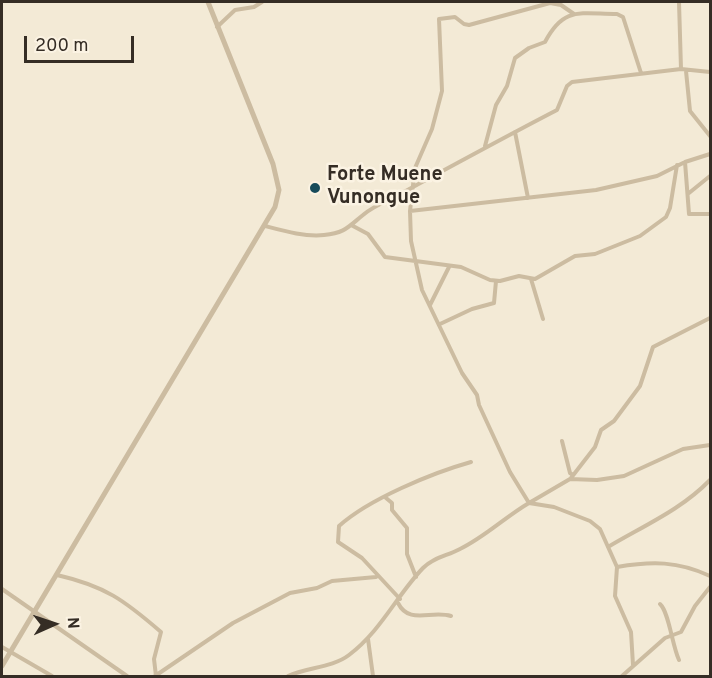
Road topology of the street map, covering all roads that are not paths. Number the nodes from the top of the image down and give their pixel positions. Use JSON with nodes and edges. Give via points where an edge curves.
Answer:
{"nodes":[{"id":1,"x":208,"y":2,"type":"edge"},
{"id":2,"x":262,"y":2,"type":"edge"},
{"id":3,"x":679,"y":2,"type":"edge"},
{"id":4,"x":574,"y":14,"type":"junction"},
{"id":5,"x":217,"y":27,"type":"junction"},
{"id":6,"x":684,"y":70,"type":"junction"},
{"id":7,"x":711,"y":72,"type":"edge"},
{"id":8,"x":641,"y":73,"type":"junction"},
{"id":9,"x":515,"y":132,"type":"junction"},
{"id":10,"x":711,"y":136,"type":"edge"},
{"id":11,"x":485,"y":146,"type":"junction"},
{"id":12,"x":711,"y":154,"type":"edge"},
{"id":13,"x":685,"y":162,"type":"junction"},
{"id":14,"x":677,"y":165,"type":"junction"},
{"id":15,"x":711,"y":176,"type":"edge"},
{"id":16,"x":414,"y":187,"type":"junction"},
{"id":17,"x":688,"y":193,"type":"junction"},
{"id":18,"x":528,"y":198,"type":"junction"},
{"id":19,"x":410,"y":211,"type":"junction"},
{"id":20,"x":711,"y":214,"type":"edge"},
{"id":21,"x":265,"y":226,"type":"junction"},
{"id":22,"x":353,"y":226,"type":"junction"},
{"id":23,"x":414,"y":260,"type":"junction"},
{"id":24,"x":449,"y":267,"type":"junction"},
{"id":25,"x":531,"y":279,"type":"junction"},
{"id":26,"x":496,"y":281,"type":"junction"},
{"id":27,"x":430,"y":306,"type":"junction"},
{"id":28,"x":711,"y":318,"type":"edge"},
{"id":29,"x":543,"y":319,"type":"dead end"},
{"id":30,"x":440,"y":324,"type":"junction"},
{"id":31,"x":562,"y":441,"type":"dead end"},
{"id":32,"x":711,"y":445,"type":"edge"},
{"id":33,"x":471,"y":462,"type":"dead end"},
{"id":34,"x":572,"y":477,"type":"junction"},
{"id":35,"x":711,"y":480,"type":"edge"},
{"id":36,"x":385,"y":498,"type":"junction"},
{"id":37,"x":529,"y":502,"type":"junction"},
{"id":38,"x":608,"y":547,"type":"junction"},
{"id":39,"x":617,"y":567,"type":"junction"},
{"id":40,"x":56,"y":574,"type":"junction"},
{"id":41,"x":416,"y":576,"type":"junction"},
{"id":42,"x":711,"y":576,"type":"edge"},
{"id":43,"x":377,"y":577,"type":"junction"},
{"id":44,"x":711,"y":587,"type":"edge"},
{"id":45,"x":2,"y":589,"type":"edge"},
{"id":46,"x":399,"y":601,"type":"junction"},
{"id":47,"x":660,"y":604,"type":"dead end"},
{"id":48,"x":34,"y":612,"type":"junction"},
{"id":49,"x":451,"y":615,"type":"dead end"},
{"id":50,"x":670,"y":636,"type":"junction"},
{"id":51,"x":368,"y":638,"type":"junction"},
{"id":52,"x":2,"y":647,"type":"edge"},
{"id":53,"x":10,"y":652,"type":"junction"},
{"id":54,"x":679,"y":660,"type":"dead end"},
{"id":55,"x":633,"y":665,"type":"junction"},
{"id":56,"x":2,"y":666,"type":"edge"},
{"id":57,"x":52,"y":676,"type":"edge"},
{"id":58,"x":127,"y":676,"type":"edge"},
{"id":59,"x":156,"y":676,"type":"edge"},
{"id":60,"x":291,"y":676,"type":"edge"},
{"id":61,"x":373,"y":676,"type":"edge"},
{"id":62,"x":622,"y":676,"type":"edge"}],
"edges":[{"from":1,"to":5,"type":"street"},
{"from":2,"to":5,"type":"street","via":[[235,10]]},
{"from":3,"to":6,"type":"street"},
{"from":4,"to":8,"type":"street","via":[[623,17]]},
{"from":4,"to":11,"type":"street","via":[[556,23],[545,42],[515,58]]},
{"from":4,"to":16,"type":"street","via":[[550,3],[469,25],[455,17],[439,19],[442,91],[432,129],[415,168]]},
{"from":5,"to":21,"type":"street","via":[[277,179],[278,200]]},
{"from":6,"to":7,"type":"street"},
{"from":6,"to":8,"type":"street"},
{"from":6,"to":10,"type":"street","via":[[690,111]]},
{"from":8,"to":9,"type":"street","via":[[572,82],[557,111]]},
{"from":9,"to":11,"type":"street"},
{"from":9,"to":18,"type":"street"},
{"from":11,"to":16,"type":"street"},
{"from":12,"to":13,"type":"street"},
{"from":13,"to":14,"type":"street"},
{"from":13,"to":17,"type":"street"},
{"from":14,"to":18,"type":"street","via":[[657,176],[596,190]]},
{"from":14,"to":25,"type":"street","via":[[669,213],[645,233],[595,254],[575,256]]},
{"from":15,"to":17,"type":"street"},
{"from":16,"to":19,"type":"street"},
{"from":16,"to":22,"type":"street","via":[[363,215]]},
{"from":17,"to":20,"type":"street","via":[[689,214]]},
{"from":18,"to":19,"type":"street"},
{"from":19,"to":23,"type":"street"},
{"from":21,"to":22,"type":"street","via":[[323,235]]},
{"from":21,"to":40,"type":"street"},
{"from":22,"to":23,"type":"street","via":[[368,234],[382,256]]},
{"from":23,"to":24,"type":"street"},
{"from":23,"to":27,"type":"street"},
{"from":24,"to":26,"type":"street","via":[[464,268]]},
{"from":24,"to":27,"type":"street"},
{"from":25,"to":26,"type":"street","via":[[519,276]]},
{"from":25,"to":29,"type":"street"},
{"from":26,"to":30,"type":"street","via":[[494,303]]},
{"from":27,"to":30,"type":"street"},
{"from":28,"to":34,"type":"street","via":[[652,347],[640,386],[614,421],[601,430],[595,447]]},
{"from":30,"to":37,"type":"street","via":[[462,373],[477,395],[510,472]]},
{"from":31,"to":34,"type":"street"},
{"from":32,"to":34,"type":"street","via":[[683,449],[624,476],[597,480]]},
{"from":33,"to":36,"type":"street","via":[[438,472]]},
{"from":34,"to":37,"type":"street"},
{"from":35,"to":38,"type":"street","via":[[666,514]]},
{"from":36,"to":41,"type":"street","via":[[406,525],[407,554]]},
{"from":36,"to":43,"type":"street","via":[[338,529],[338,542],[362,558]]},
{"from":37,"to":38,"type":"street","via":[[554,507],[595,524]]},
{"from":37,"to":41,"type":"street","via":[[462,548],[433,560]]},
{"from":38,"to":39,"type":"street"},
{"from":39,"to":42,"type":"street","via":[[663,561]]},
{"from":39,"to":55,"type":"street","via":[[615,596],[631,632]]},
{"from":40,"to":48,"type":"street"},
{"from":40,"to":59,"type":"street","via":[[100,587],[134,607],[161,632],[154,660]]},
{"from":41,"to":46,"type":"street"},
{"from":43,"to":46,"type":"street"},
{"from":43,"to":59,"type":"street","via":[[332,581],[290,593],[233,623]]},
{"from":44,"to":50,"type":"street","via":[[695,606],[683,630]]},
{"from":45,"to":48,"type":"street"},
{"from":46,"to":49,"type":"street","via":[[402,612],[409,616]]},
{"from":46,"to":51,"type":"street"},
{"from":47,"to":50,"type":"street","via":[[667,611]]},
{"from":48,"to":53,"type":"street"},
{"from":48,"to":58,"type":"street"},
{"from":50,"to":54,"type":"street"},
{"from":50,"to":55,"type":"street"},
{"from":51,"to":60,"type":"street","via":[[338,661],[306,668]]},
{"from":51,"to":61,"type":"street"},
{"from":52,"to":53,"type":"street"},
{"from":53,"to":56,"type":"street"},
{"from":53,"to":57,"type":"street"},
{"from":55,"to":62,"type":"street"}]}
